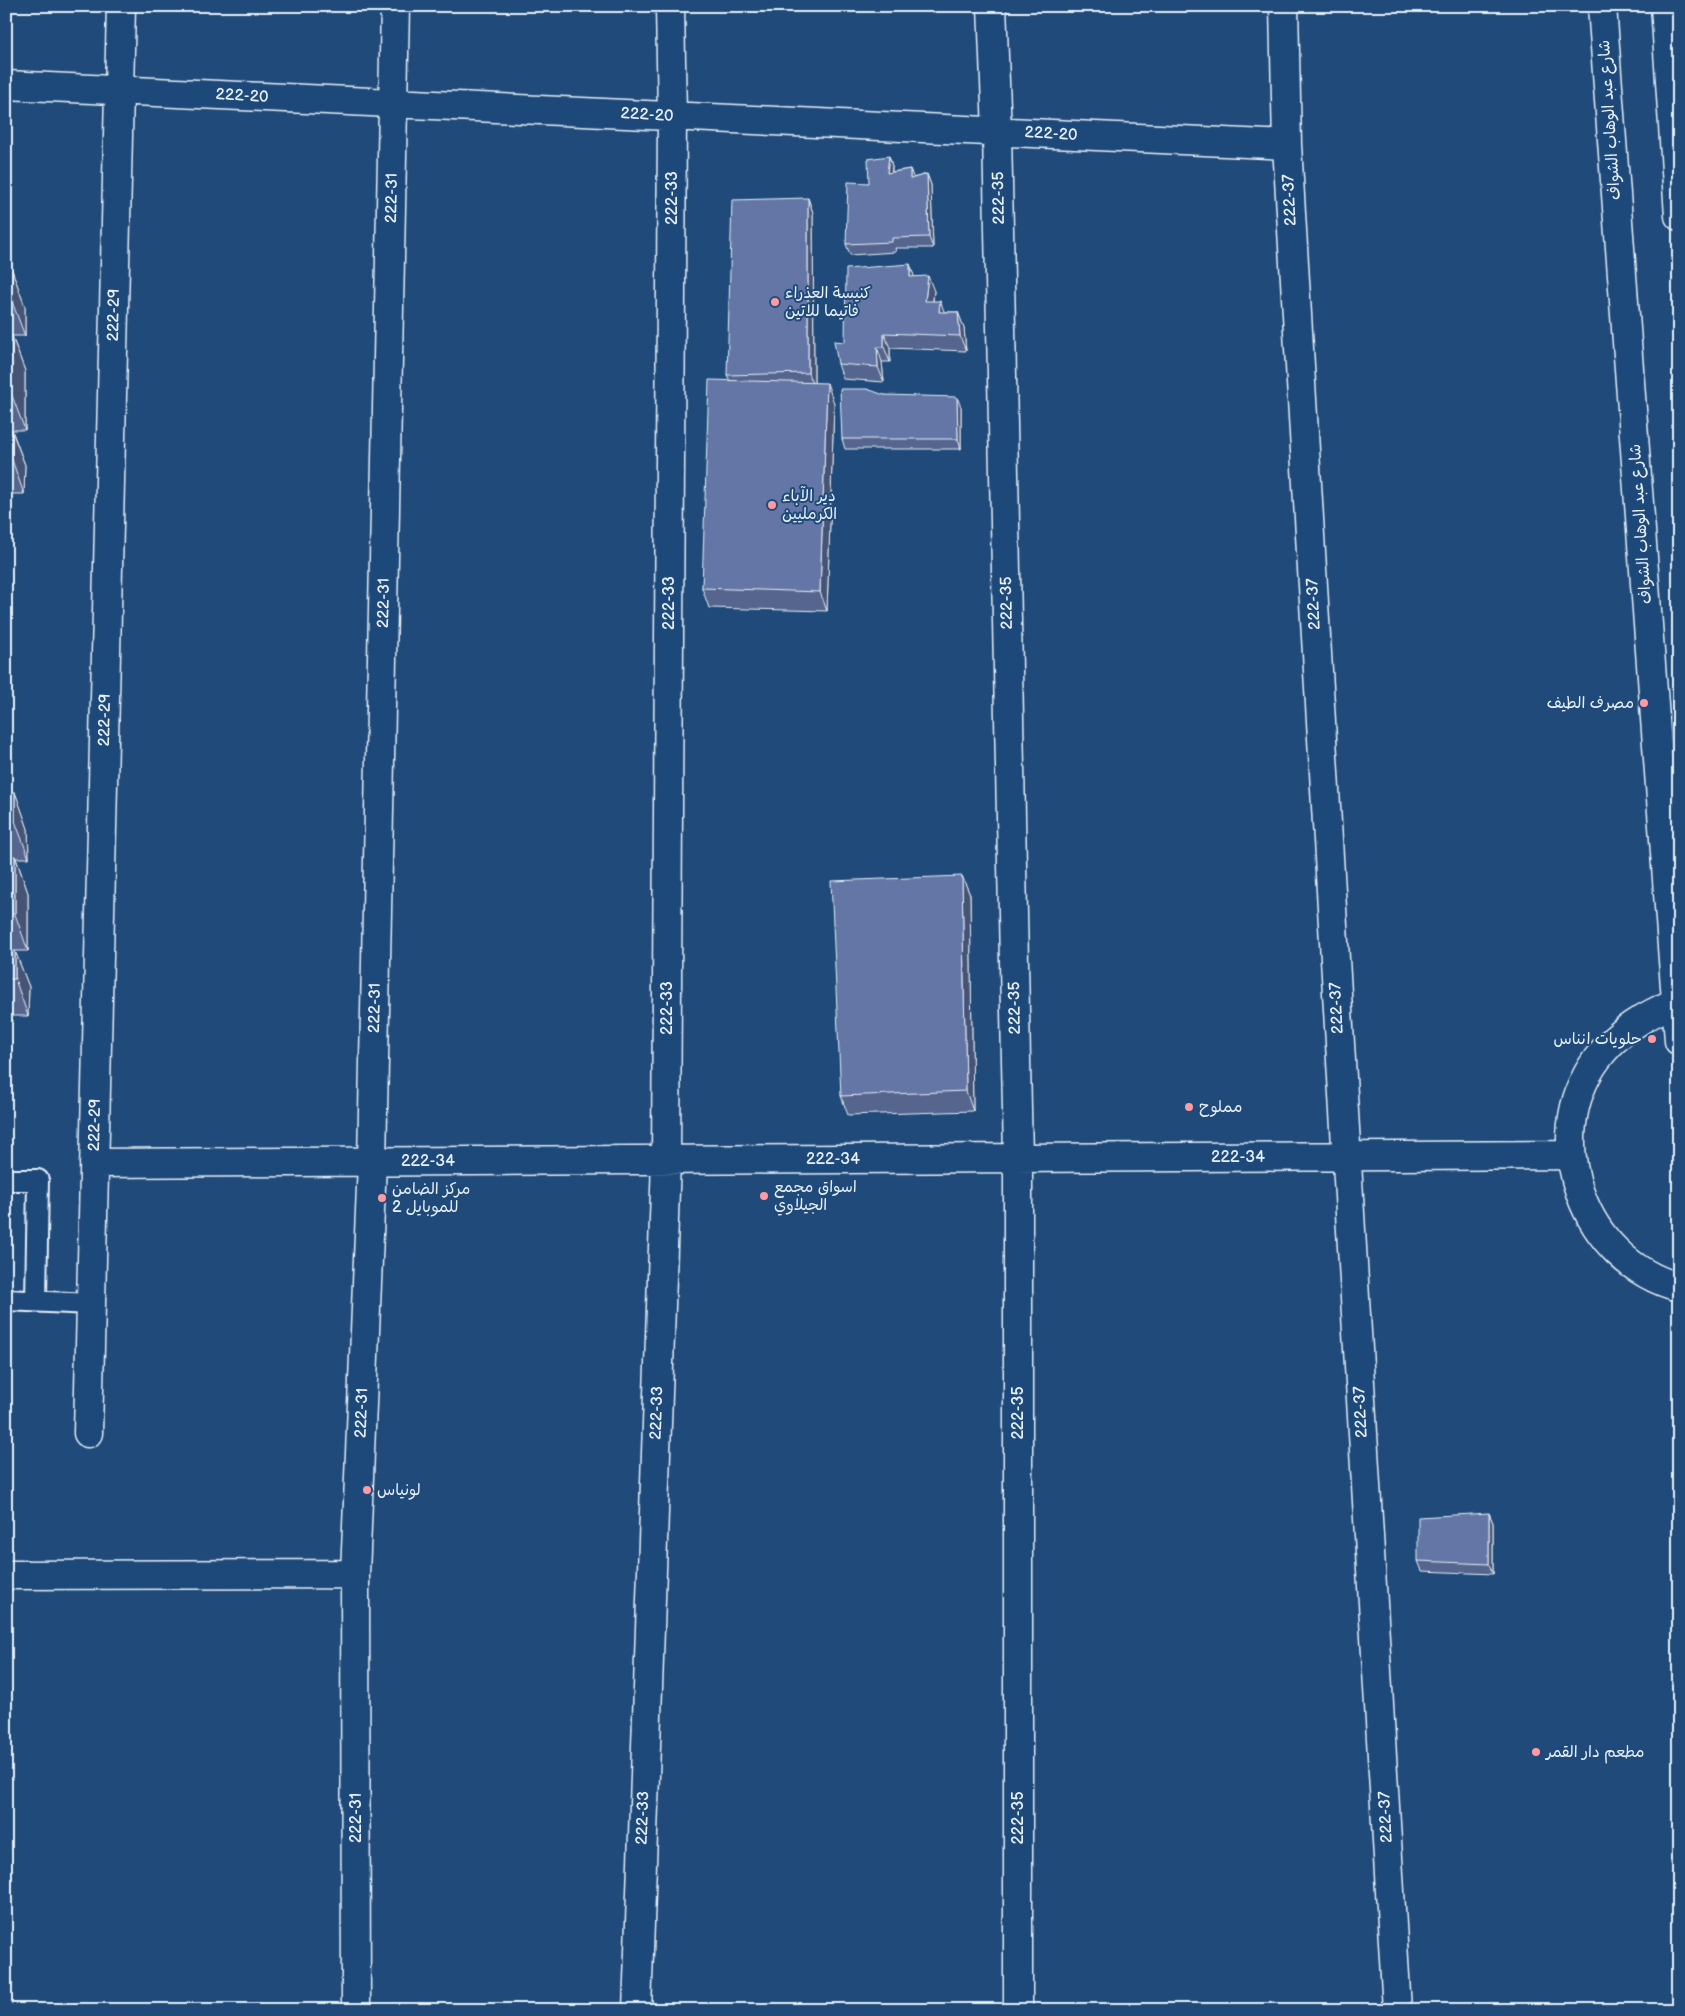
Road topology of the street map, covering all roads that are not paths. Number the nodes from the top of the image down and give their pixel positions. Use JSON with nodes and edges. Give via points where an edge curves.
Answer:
{"nodes":[{"id":1,"x":121,"y":6,"type":"edge"},
{"id":2,"x":395,"y":6,"type":"edge"},
{"id":3,"x":670,"y":6,"type":"edge"},
{"id":4,"x":992,"y":6,"type":"edge"},
{"id":5,"x":1284,"y":6,"type":"edge"},
{"id":6,"x":1602,"y":6,"type":"edge"},
{"id":7,"x":1665,"y":6,"type":"edge"},
{"id":8,"x":6,"y":85,"type":"edge"},
{"id":9,"x":119,"y":90,"type":"junction"},
{"id":10,"x":394,"y":103,"type":"junction"},
{"id":11,"x":672,"y":116,"type":"junction"},
{"id":12,"x":997,"y":132,"type":"junction"},
{"id":13,"x":1287,"y":145,"type":"junction"},
{"id":14,"x":1679,"y":216,"type":"edge"},
{"id":15,"x":1676,"y":1002,"type":"junction"},
{"id":16,"x":1679,"y":1041,"type":"edge"},
{"id":17,"x":1571,"y":1155,"type":"junction"},
{"id":18,"x":1346,"y":1156,"type":"junction"},
{"id":19,"x":1018,"y":1158,"type":"junction"},
{"id":20,"x":666,"y":1160,"type":"junction"},
{"id":21,"x":372,"y":1162,"type":"junction"},
{"id":22,"x":94,"y":1163,"type":"junction"},
{"id":23,"x":6,"y":1180,"type":"edge"},
{"id":24,"x":1679,"y":1287,"type":"edge"},
{"id":25,"x":6,"y":1300,"type":"edge"},
{"id":26,"x":36,"y":1301,"type":"junction"},
{"id":27,"x":91,"y":1304,"type":"junction"},
{"id":28,"x":88,"y":1433,"type":"dead end"},
{"id":29,"x":355,"y":1574,"type":"junction"},
{"id":30,"x":6,"y":1575,"type":"edge"},
{"id":31,"x":356,"y":2010,"type":"edge"},
{"id":32,"x":637,"y":2010,"type":"edge"},
{"id":33,"x":1018,"y":2010,"type":"edge"},
{"id":34,"x":1397,"y":2010,"type":"edge"}],
"edges":[{"from":1,"to":9,"type":"street","name":"222-29"},
{"from":2,"to":10,"type":"street","name":"222-31"},
{"from":3,"to":11,"type":"street","name":"222-33"},
{"from":4,"to":12,"type":"street","name":"222-35"},
{"from":5,"to":13,"type":"street","name":"222-37"},
{"from":6,"to":15,"type":"street","name":"شارع عبد الوهاب الشواف"},
{"from":7,"to":14,"type":"street"},
{"from":8,"to":9,"type":"street","name":"222-20"},
{"from":9,"to":10,"type":"street","name":"222-20"},
{"from":9,"to":22,"type":"street","name":"222-29"},
{"from":10,"to":11,"type":"street","name":"222-20"},
{"from":10,"to":21,"type":"street","name":"222-31"},
{"from":11,"to":12,"type":"street","name":"222-20"},
{"from":11,"to":20,"type":"street","name":"222-33"},
{"from":12,"to":13,"type":"street","name":"222-20"},
{"from":12,"to":19,"type":"street","name":"222-35"},
{"from":13,"to":18,"type":"street","name":"222-37"},
{"from":15,"to":16,"type":"street","name":"شارع عبد الوهاب الشواف"},
{"from":15,"to":17,"type":"street","via":[[1632,1024],[1597,1060],[1576,1105]]},
{"from":17,"to":18,"type":"street","name":"222-34"},
{"from":17,"to":24,"type":"street","via":[[1582,1203],[1609,1244],[1647,1274]]},
{"from":18,"to":19,"type":"street","name":"222-34"},
{"from":18,"to":34,"type":"street","name":"222-37"},
{"from":19,"to":20,"type":"street","name":"222-34"},
{"from":19,"to":33,"type":"street","name":"222-35"},
{"from":20,"to":21,"type":"street","name":"222-34"},
{"from":20,"to":32,"type":"street","name":"222-33"},
{"from":21,"to":22,"type":"street","name":"222-34"},
{"from":21,"to":29,"type":"street","name":"222-31"},
{"from":22,"to":27,"type":"street","name":"222-29"},
{"from":23,"to":26,"type":"lane","via":[[38,1180]]},
{"from":25,"to":26,"type":"lane"},
{"from":26,"to":27,"type":"lane"},
{"from":27,"to":28,"type":"street","name":"222-29"},
{"from":29,"to":30,"type":"street"},
{"from":29,"to":31,"type":"street","name":"222-31"}]}
